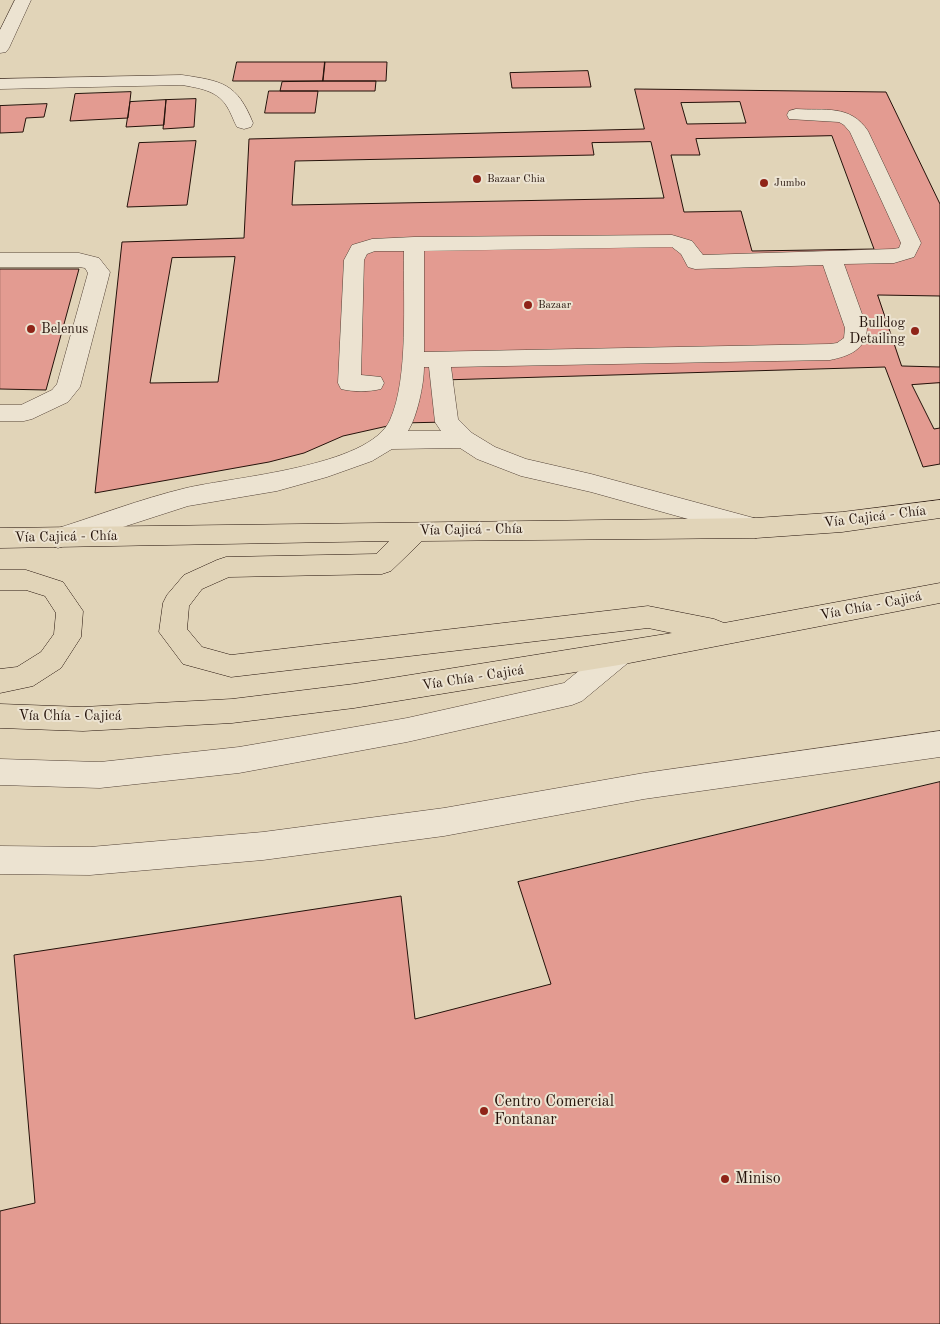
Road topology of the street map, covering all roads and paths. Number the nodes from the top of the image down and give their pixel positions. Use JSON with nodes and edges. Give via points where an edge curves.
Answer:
{"nodes":[{"id":1,"x":23,"y":0,"type":"edge"},
{"id":2,"x":0,"y":48,"type":"edge"},
{"id":3,"x":0,"y":84,"type":"edge"},
{"id":4,"x":796,"y":115,"type":"dead end"},
{"id":5,"x":244,"y":123,"type":"dead end"},
{"id":6,"x":414,"y":243,"type":"junction"},
{"id":7,"x":832,"y":259,"type":"junction"},
{"id":8,"x":0,"y":260,"type":"edge"},
{"id":9,"x":439,"y":359,"type":"junction"},
{"id":10,"x":414,"y":360,"type":"junction"},
{"id":11,"x":373,"y":383,"type":"dead end"},
{"id":12,"x":0,"y":413,"type":"edge"},
{"id":13,"x":464,"y":439,"type":"junction"},
{"id":14,"x":388,"y":440,"type":"junction"},
{"id":15,"x":940,"y":509,"type":"edge"},
{"id":16,"x":756,"y":528,"type":"junction"},
{"id":17,"x":416,"y":531,"type":"junction"},
{"id":18,"x":0,"y":538,"type":"edge"},
{"id":19,"x":58,"y":538,"type":"junction"},
{"id":20,"x":0,"y":580,"type":"edge"},
{"id":21,"x":940,"y":593,"type":"edge"},
{"id":22,"x":728,"y":632,"type":"junction"},
{"id":23,"x":619,"y":654,"type":"junction"},
{"id":24,"x":0,"y":681,"type":"edge"},
{"id":25,"x":0,"y":716,"type":"edge"},
{"id":26,"x":940,"y":744,"type":"edge"},
{"id":27,"x":0,"y":772,"type":"edge"},
{"id":28,"x":0,"y":860,"type":"edge"}],
"edges":[{"from":1,"to":2,"type":"street"},
{"from":3,"to":5,"type":"street","via":[[182,80],[208,84],[227,92],[238,105]]},
{"from":4,"to":7,"type":"street","via":[[842,117],[851,121],[859,130],[911,243],[902,255]]},
{"from":6,"to":7,"type":"street","via":[[672,241],[690,248],[696,262]]},
{"from":6,"to":10,"type":"street"},
{"from":6,"to":11,"type":"street","via":[[372,244],[359,250],[354,260],[349,383]]},
{"from":7,"to":9,"type":"street","via":[[856,328],[854,342],[840,350]]},
{"from":8,"to":12,"type":"street","via":[[79,260],[92,263],[99,272],[68,386],[60,396],[24,413]]},
{"from":9,"to":10,"type":"street"},
{"from":9,"to":13,"type":"street","via":[[447,422]]},
{"from":10,"to":14,"type":"street","via":[[414,377],[401,423]]},
{"from":13,"to":14,"type":"street"},
{"from":13,"to":16,"type":"street","via":[[486,453],[521,467]]},
{"from":14,"to":19,"type":"street","via":[[362,455],[327,468],[277,482],[187,497]]},
{"from":15,"to":16,"type":"highway","name":"Vía Cajicá - Chía","via":[[842,522]]},
{"from":16,"to":17,"type":"highway","name":"Vía Cajicá - Chía"},
{"from":17,"to":19,"type":"highway","name":"Vía Cajicá - Chía"},
{"from":17,"to":22,"type":"highway","via":[[382,564],[226,567],[193,582],[176,603],[173,632],[193,656],[231,666],[648,617]]},
{"from":18,"to":19,"type":"highway","name":"Vía Cajicá - Chía"},
{"from":20,"to":24,"type":"highway","via":[[26,580],[54,589],[70,611],[67,636],[51,660],[23,678]]},
{"from":21,"to":22,"type":"highway","name":"Vía Chía - Cajicá"},
{"from":22,"to":23,"type":"highway","name":"Vía Chía - Cajicá"},
{"from":23,"to":25,"type":"highway","name":"Vía Chía - Cajicá","via":[[354,696],[232,711],[83,719]]},
{"from":23,"to":27,"type":"street","via":[[572,693],[407,730],[221,762],[100,775]]},
{"from":26,"to":28,"type":"street","via":[[644,786],[444,822],[263,846],[90,861]]}]}
